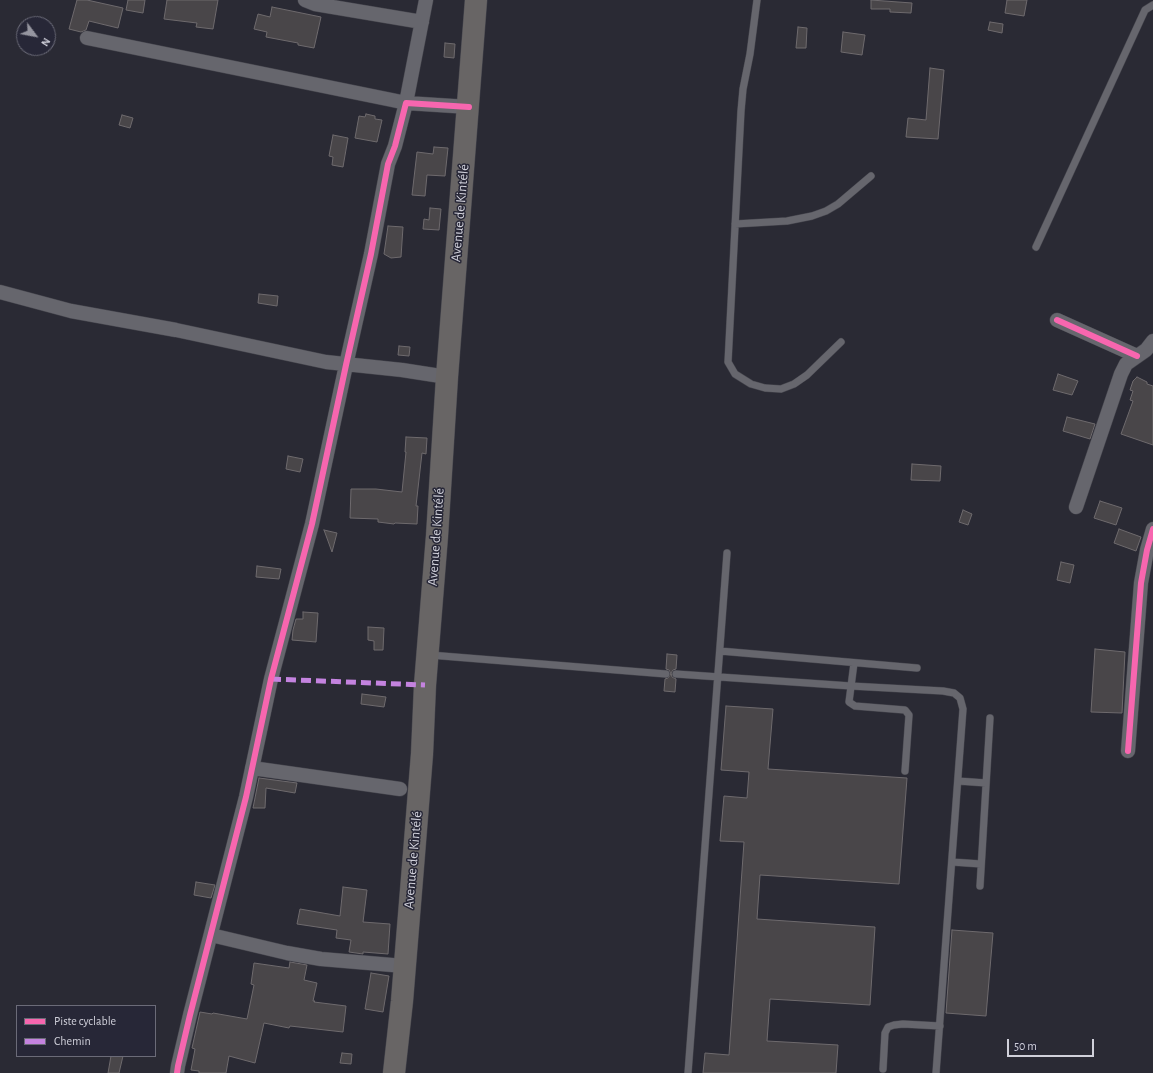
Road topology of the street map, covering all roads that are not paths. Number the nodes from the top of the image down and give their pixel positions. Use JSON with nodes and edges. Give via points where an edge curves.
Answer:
{"nodes":[{"id":1,"x":305,"y":0,"type":"edge"},
{"id":2,"x":426,"y":0,"type":"edge"},
{"id":3,"x":476,"y":0,"type":"edge"},
{"id":4,"x":757,"y":0,"type":"edge"},
{"id":5,"x":1153,"y":4,"type":"edge"},
{"id":6,"x":422,"y":22,"type":"junction"},
{"id":7,"x":87,"y":38,"type":"dead end"},
{"id":8,"x":406,"y":103,"type":"junction"},
{"id":9,"x":469,"y":107,"type":"junction"},
{"id":10,"x":871,"y":176,"type":"dead end"},
{"id":11,"x":735,"y":224,"type":"junction"},
{"id":12,"x":1036,"y":247,"type":"dead end"},
{"id":13,"x":0,"y":292,"type":"edge"},
{"id":14,"x":1057,"y":320,"type":"dead end"},
{"id":15,"x":1153,"y":341,"type":"edge"},
{"id":16,"x":841,"y":342,"type":"dead end"},
{"id":17,"x":1137,"y":356,"type":"junction"},
{"id":18,"x":346,"y":365,"type":"junction"},
{"id":19,"x":447,"y":377,"type":"junction"},
{"id":20,"x":1076,"y":507,"type":"dead end"},
{"id":21,"x":1153,"y":529,"type":"edge"},
{"id":22,"x":727,"y":553,"type":"dead end"},
{"id":23,"x":1147,"y":584,"type":"edge"},
{"id":24,"x":720,"y":651,"type":"junction"},
{"id":25,"x":427,"y":655,"type":"junction"},
{"id":26,"x":854,"y":663,"type":"junction"},
{"id":27,"x":918,"y":668,"type":"dead end"},
{"id":28,"x":666,"y":674,"type":"dead end"},
{"id":29,"x":676,"y":674,"type":"dead end"},
{"id":30,"x":718,"y":677,"type":"junction"},
{"id":31,"x":851,"y":686,"type":"junction"},
{"id":32,"x":990,"y":718,"type":"dead end"},
{"id":33,"x":1128,"y":751,"type":"dead end"},
{"id":34,"x":252,"y":768,"type":"junction"},
{"id":35,"x":905,"y":771,"type":"dead end"},
{"id":36,"x":958,"y":781,"type":"junction"},
{"id":37,"x":986,"y":782,"type":"junction"},
{"id":38,"x":400,"y":789,"type":"dead end"},
{"id":39,"x":952,"y":862,"type":"junction"},
{"id":40,"x":981,"y":864,"type":"junction"},
{"id":41,"x":980,"y":886,"type":"dead end"},
{"id":42,"x":211,"y":935,"type":"junction"},
{"id":43,"x":404,"y":966,"type":"junction"},
{"id":44,"x":940,"y":1026,"type":"junction"},
{"id":45,"x":883,"y":1070,"type":"dead end"},
{"id":46,"x":177,"y":1073,"type":"edge"},
{"id":47,"x":394,"y":1073,"type":"edge"},
{"id":48,"x":688,"y":1073,"type":"edge"},
{"id":49,"x":936,"y":1073,"type":"edge"}],
"edges":[{"from":1,"to":6,"type":"street","via":[[315,4]]},
{"from":2,"to":6,"type":"street"},
{"from":3,"to":9,"type":"main road","name":"Avenue de Kintélé"},
{"from":4,"to":11,"type":"lane","via":[[743,89]]},
{"from":5,"to":12,"type":"lane","via":[[1146,10]]},
{"from":6,"to":8,"type":"street"},
{"from":7,"to":8,"type":"street"},
{"from":8,"to":9,"type":"street"},
{"from":8,"to":18,"type":"street","via":[[388,164]]},
{"from":9,"to":19,"type":"main road","name":"Avenue de Kintélé"},
{"from":10,"to":11,"type":"lane","via":[[838,204],[812,216],[787,221]]},
{"from":11,"to":16,"type":"lane","via":[[728,362],[735,374],[751,384],[781,389],[807,376]]},
{"from":13,"to":18,"type":"street","via":[[71,311]]},
{"from":14,"to":17,"type":"street"},
{"from":15,"to":17,"type":"street"},
{"from":17,"to":20,"type":"street","via":[[1126,364],[1121,374]]},
{"from":18,"to":19,"type":"street"},
{"from":18,"to":34,"type":"street","via":[[312,524],[271,679]]},
{"from":19,"to":25,"type":"main road","name":"Avenue de Kintélé"},
{"from":21,"to":23,"type":"street","via":[[1147,550]]},
{"from":22,"to":24,"type":"lane"},
{"from":23,"to":33,"type":"street"},
{"from":24,"to":26,"type":"lane"},
{"from":24,"to":30,"type":"lane"},
{"from":25,"to":28,"type":"lane"},
{"from":25,"to":43,"type":"main road","name":"Avenue de Kintélé","via":[[420,777]]},
{"from":26,"to":27,"type":"lane"},
{"from":26,"to":31,"type":"lane"},
{"from":29,"to":30,"type":"lane"},
{"from":30,"to":31,"type":"lane"},
{"from":30,"to":48,"type":"lane"},
{"from":31,"to":35,"type":"lane","via":[[849,702],[855,706],[899,709],[910,715]]},
{"from":31,"to":36,"type":"lane","via":[[954,693],[960,698],[963,709]]},
{"from":32,"to":37,"type":"lane"},
{"from":34,"to":38,"type":"street"},
{"from":34,"to":42,"type":"street"},
{"from":36,"to":37,"type":"lane"},
{"from":36,"to":39,"type":"lane"},
{"from":37,"to":40,"type":"lane"},
{"from":39,"to":40,"type":"lane"},
{"from":39,"to":44,"type":"lane"},
{"from":40,"to":41,"type":"lane"},
{"from":42,"to":43,"type":"street","via":[[321,959]]},
{"from":42,"to":46,"type":"street"},
{"from":43,"to":47,"type":"main road","name":"Avenue de Kintélé"},
{"from":44,"to":45,"type":"lane","via":[[903,1024],[888,1027],[885,1033]]},
{"from":44,"to":49,"type":"lane"}]}
